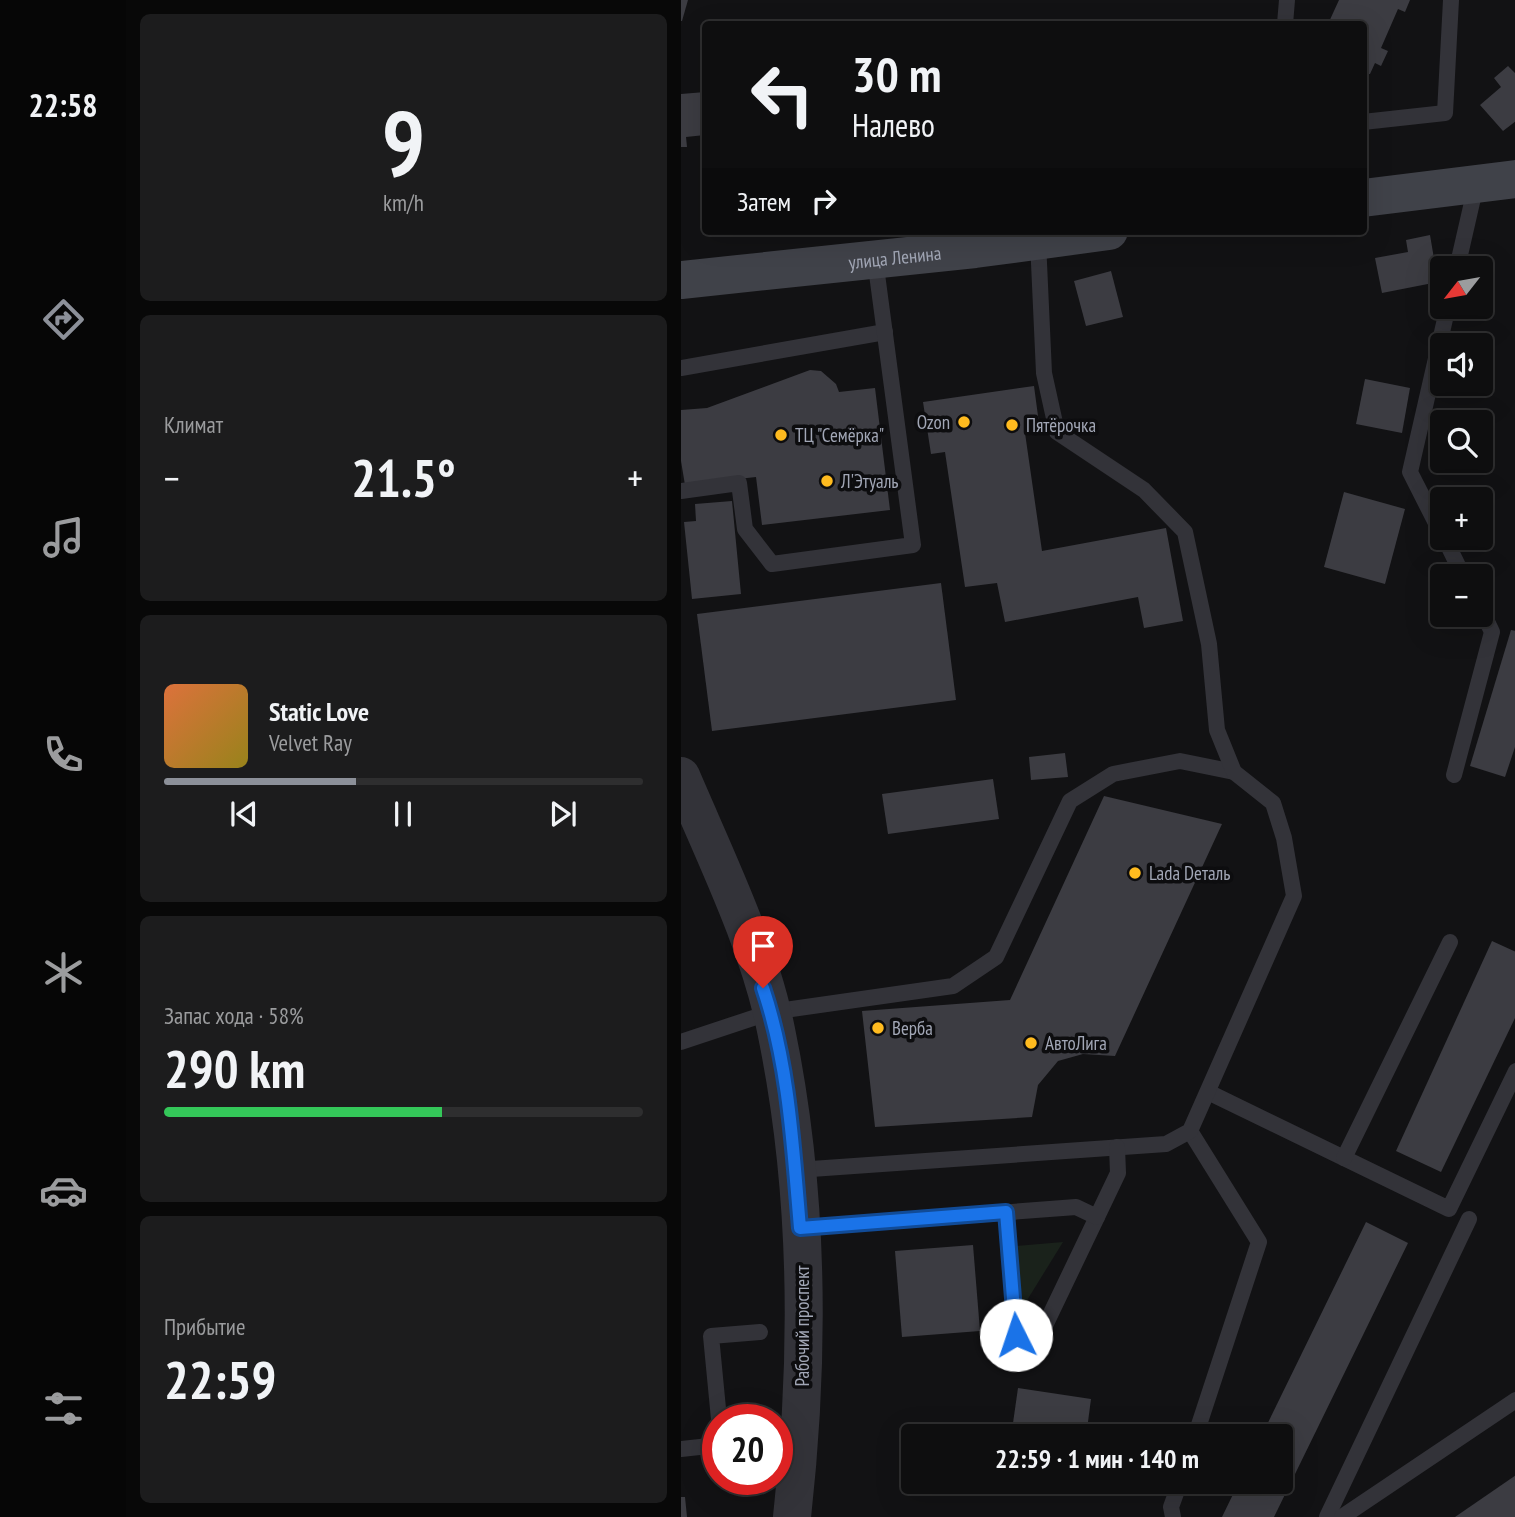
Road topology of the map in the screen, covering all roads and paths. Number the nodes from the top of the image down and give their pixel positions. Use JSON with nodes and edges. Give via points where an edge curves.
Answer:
{"nodes":[{"id":1,"x":1287,"y":0,"type":"edge"},
{"id":2,"x":1451,"y":0,"type":"edge"},
{"id":3,"x":1285,"y":21,"type":"edge"},
{"id":4,"x":1367,"y":122,"type":"edge"},
{"id":5,"x":1515,"y":179,"type":"edge"},
{"id":6,"x":1476,"y":185,"type":"junction"},
{"id":7,"x":1367,"y":198,"type":"edge"},
{"id":8,"x":1077,"y":235,"type":"edge"},
{"id":9,"x":1038,"y":240,"type":"junction"},
{"id":10,"x":1460,"y":256,"type":"edge"},
{"id":11,"x":875,"y":259,"type":"junction"},
{"id":12,"x":681,"y":280,"type":"edge"},
{"id":13,"x":1445,"y":319,"type":"edge"},
{"id":14,"x":885,"y":332,"type":"junction"},
{"id":15,"x":681,"y":368,"type":"edge"},
{"id":16,"x":681,"y":491,"type":"edge"},
{"id":17,"x":1430,"y":511,"type":"edge"},
{"id":18,"x":1490,"y":627,"type":"edge"},
{"id":19,"x":1234,"y":772,"type":"junction"},
{"id":20,"x":1455,"y":775,"type":"dead end"},
{"id":21,"x":681,"y":776,"type":"edge"},
{"id":22,"x":1450,"y":942,"type":"dead end"},
{"id":23,"x":771,"y":1012,"type":"junction"},
{"id":24,"x":681,"y":1042,"type":"edge"},
{"id":25,"x":1515,"y":1071,"type":"edge"},
{"id":26,"x":1208,"y":1092,"type":"junction"},
{"id":27,"x":1190,"y":1131,"type":"junction"},
{"id":28,"x":1117,"y":1147,"type":"junction"},
{"id":29,"x":1344,"y":1158,"type":"junction"},
{"id":30,"x":795,"y":1171,"type":"junction"},
{"id":31,"x":1006,"y":1212,"type":"junction"},
{"id":32,"x":1097,"y":1217,"type":"junction"},
{"id":33,"x":1469,"y":1219,"type":"dead end"},
{"id":34,"x":800,"y":1228,"type":"junction"},
{"id":35,"x":760,"y":1332,"type":"dead end"},
{"id":36,"x":1515,"y":1400,"type":"edge"},
{"id":37,"x":718,"y":1404,"type":"edge"},
{"id":38,"x":793,"y":1414,"type":"edge"},
{"id":39,"x":1199,"y":1424,"type":"edge"},
{"id":40,"x":702,"y":1447,"type":"edge"},
{"id":41,"x":681,"y":1449,"type":"edge"},
{"id":42,"x":1176,"y":1494,"type":"edge"},
{"id":43,"x":791,"y":1495,"type":"edge"},
{"id":44,"x":792,"y":1517,"type":"edge"},
{"id":45,"x":1173,"y":1517,"type":"edge"},
{"id":46,"x":1327,"y":1517,"type":"edge"},
{"id":47,"x":1342,"y":1517,"type":"edge"}],
"edges":[{"from":1,"to":3,"type":"lane"},
{"from":2,"to":4,"type":"lane","via":[[1445,113]]},
{"from":5,"to":6,"type":"main road"},
{"from":6,"to":7,"type":"main road"},
{"from":6,"to":10,"type":"lane"},
{"from":8,"to":9,"type":"main road","name":"улица Ленина"},
{"from":9,"to":11,"type":"main road","name":"улица Ленина"},
{"from":9,"to":19,"type":"lane","via":[[1044,373],[1057,432],[1144,490],[1185,531],[1209,644],[1217,730]]},
{"from":11,"to":12,"type":"main road","name":"улица Ленина"},
{"from":11,"to":14,"type":"lane"},
{"from":13,"to":17,"type":"lane","via":[[1410,472]]},
{"from":14,"to":15,"type":"lane"},
{"from":14,"to":16,"type":"lane","via":[[913,545],[772,564],[745,530],[739,483]]},
{"from":18,"to":20,"type":"lane"},
{"from":19,"to":23,"type":"lane","via":[[1180,761],[1113,774],[1070,802],[996,957],[953,986]]},
{"from":19,"to":26,"type":"lane","via":[[1273,803],[1294,896]]},
{"from":21,"to":23,"type":"street","name":"Рабочий проспект","via":[[739,915]]},
{"from":22,"to":29,"type":"lane"},
{"from":23,"to":24,"type":"lane"},
{"from":23,"to":30,"type":"street","name":"Рабочий проспект"},
{"from":25,"to":29,"type":"lane","via":[[1449,1209]]},
{"from":26,"to":27,"type":"lane"},
{"from":26,"to":29,"type":"lane"},
{"from":27,"to":28,"type":"lane","via":[[1166,1144]]},
{"from":27,"to":39,"type":"lane","via":[[1259,1242]]},
{"from":28,"to":30,"type":"lane"},
{"from":28,"to":32,"type":"lane","via":[[1118,1174]]},
{"from":30,"to":34,"type":"street","name":"Рабочий проспект"},
{"from":31,"to":32,"type":"lane","via":[[1076,1207]]},
{"from":31,"to":32,"type":"lane","via":[[1016,1335],[1023,1342],[1041,1334]]},
{"from":31,"to":34,"type":"lane"},
{"from":33,"to":46,"type":"lane"},
{"from":34,"to":38,"type":"street","name":"Рабочий проспект","via":[[805,1327]]},
{"from":35,"to":37,"type":"lane","via":[[711,1336]]},
{"from":36,"to":47,"type":"lane"},
{"from":40,"to":41,"type":"lane"},
{"from":42,"to":45,"type":"lane"},
{"from":43,"to":44,"type":"street","name":"Рабочий проспект"}]}
